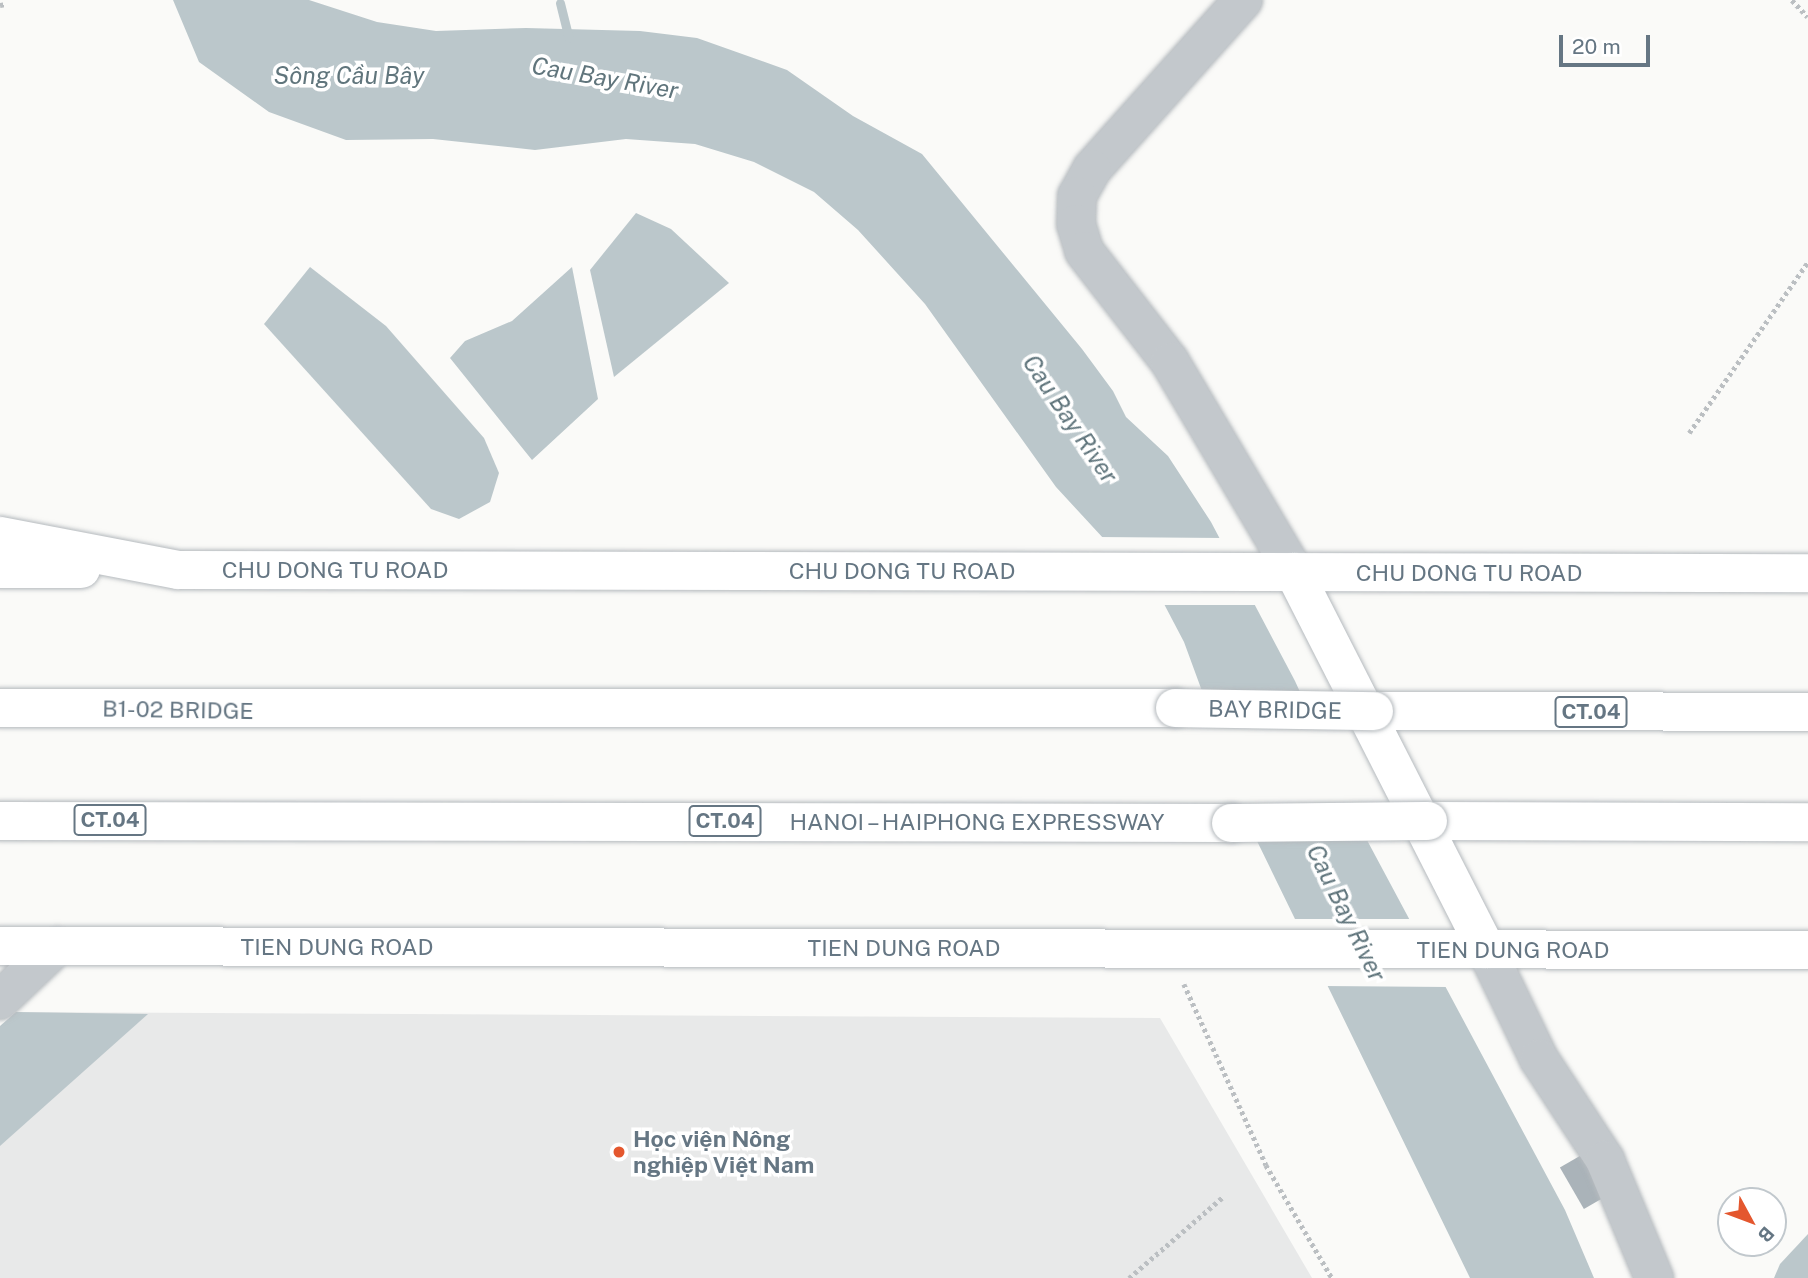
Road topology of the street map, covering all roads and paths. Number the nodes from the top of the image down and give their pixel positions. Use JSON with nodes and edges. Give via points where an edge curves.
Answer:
{"nodes":[{"id":1,"x":1243,"y":0,"type":"edge"},
{"id":2,"x":1792,"y":0,"type":"edge"},
{"id":3,"x":1808,"y":17,"type":"edge"},
{"id":4,"x":1808,"y":262,"type":"edge"},
{"id":5,"x":1689,"y":433,"type":"dead end"},
{"id":6,"x":0,"y":536,"type":"edge"},
{"id":7,"x":0,"y":569,"type":"edge"},
{"id":8,"x":178,"y":570,"type":"junction"},
{"id":9,"x":1275,"y":572,"type":"junction"},
{"id":10,"x":1808,"y":573,"type":"edge"},
{"id":11,"x":15,"y":708,"type":"edge"},
{"id":12,"x":1175,"y":708,"type":"joint"},
{"id":13,"x":1808,"y":712,"type":"edge"},
{"id":14,"x":0,"y":821,"type":"edge"},
{"id":15,"x":1808,"y":822,"type":"edge"},
{"id":16,"x":0,"y":946,"type":"edge"},
{"id":17,"x":57,"y":946,"type":"junction"},
{"id":18,"x":1166,"y":949,"type":"junction"},
{"id":19,"x":1478,"y":950,"type":"junction"},
{"id":20,"x":1808,"y":950,"type":"edge"},
{"id":21,"x":0,"y":1000,"type":"edge"},
{"id":22,"x":1224,"y":1196,"type":"dead end"},
{"id":23,"x":1129,"y":1278,"type":"edge"},
{"id":24,"x":1332,"y":1278,"type":"edge"},
{"id":25,"x":1654,"y":1278,"type":"edge"}],
"edges":[{"from":1,"to":9,"type":"street","via":[[1092,169],[1077,196],[1076,224],[1084,251],[1170,362]]},
{"from":2,"to":3,"type":"path"},
{"from":4,"to":5,"type":"path"},
{"from":6,"to":8,"type":"main road","name":"CHU DONG TU ROAD"},
{"from":7,"to":8,"type":"main road"},
{"from":8,"to":9,"type":"main road","name":"CHU DONG TU ROAD"},
{"from":9,"to":10,"type":"main road","name":"CHU DONG TU ROAD"},
{"from":9,"to":19,"type":"main road"},
{"from":11,"to":12,"type":"main road","name":"B1-02 BRIDGE","number":"CT.04"},
{"from":12,"to":13,"type":"main road","name":"BAY BRIDGE","number":"CT.04","bridge":true},
{"from":14,"to":15,"type":"main road","name":"HANOI – HAIPHONG EXPRESSWAY","number":"CT.04","bridge":true},
{"from":16,"to":17,"type":"main road","name":"TIEN DUNG ROAD"},
{"from":17,"to":18,"type":"main road","name":"TIEN DUNG ROAD"},
{"from":17,"to":21,"type":"street"},
{"from":18,"to":19,"type":"main road","name":"TIEN DUNG ROAD"},
{"from":18,"to":24,"type":"path","via":[[1266,1165]]},
{"from":19,"to":20,"type":"main road","name":"TIEN DUNG ROAD"},
{"from":19,"to":25,"type":"street","via":[[1539,1059],[1605,1160]]},
{"from":22,"to":23,"type":"path"}]}
